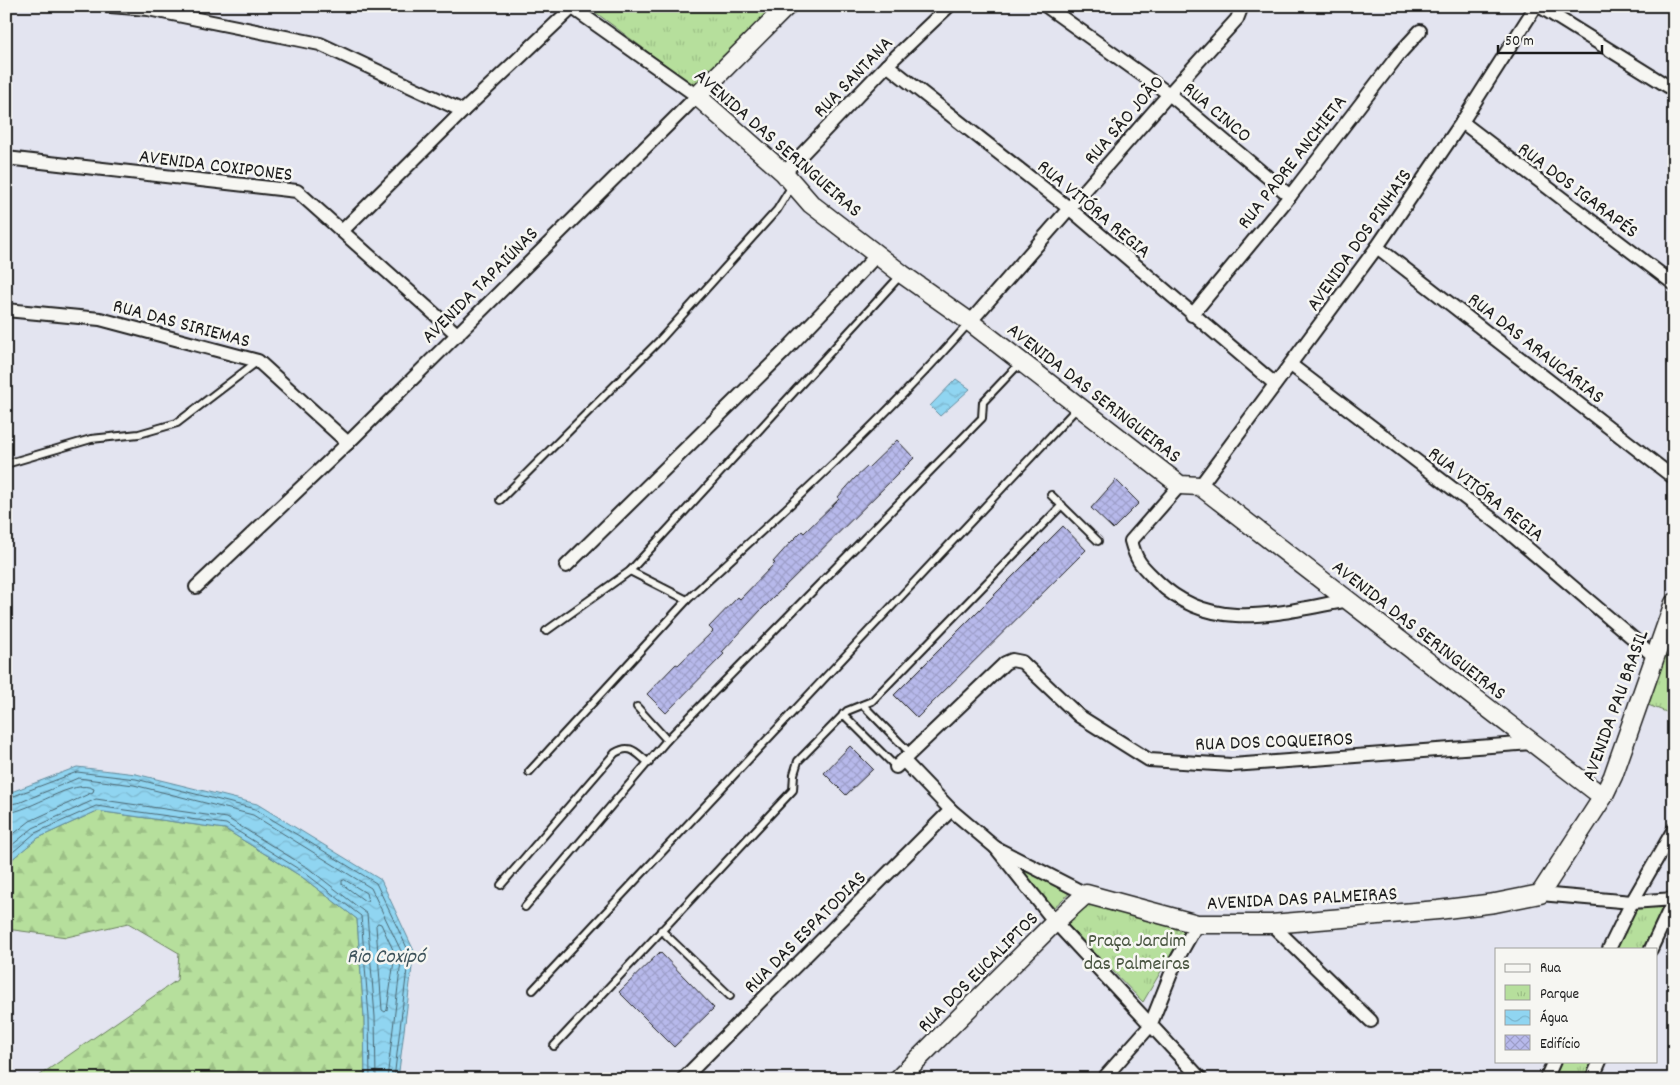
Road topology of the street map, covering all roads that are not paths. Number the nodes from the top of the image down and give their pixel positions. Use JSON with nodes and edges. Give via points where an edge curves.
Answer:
{"nodes":[{"id":1,"x":110,"y":6,"type":"edge"},
{"id":2,"x":787,"y":6,"type":"edge"},
{"id":3,"x":949,"y":6,"type":"edge"},
{"id":4,"x":1046,"y":6,"type":"edge"},
{"id":5,"x":1242,"y":6,"type":"edge"},
{"id":6,"x":1537,"y":6,"type":"edge"},
{"id":7,"x":571,"y":7,"type":"edge"},
{"id":8,"x":148,"y":8,"type":"edge"},
{"id":9,"x":1420,"y":31,"type":"dead end"},
{"id":10,"x":887,"y":66,"type":"junction"},
{"id":11,"x":1674,"y":90,"type":"edge"},
{"id":12,"x":1169,"y":94,"type":"junction"},
{"id":13,"x":698,"y":96,"type":"junction"},
{"id":14,"x":463,"y":111,"type":"junction"},
{"id":15,"x":1462,"y":122,"type":"junction"},
{"id":16,"x":6,"y":158,"type":"edge"},
{"id":17,"x":789,"y":178,"type":"junction"},
{"id":18,"x":1290,"y":196,"type":"junction"},
{"id":19,"x":1070,"y":209,"type":"junction"},
{"id":20,"x":343,"y":230,"type":"junction"},
{"id":21,"x":1377,"y":247,"type":"junction"},
{"id":22,"x":877,"y":255,"type":"junction"},
{"id":23,"x":902,"y":274,"type":"junction"},
{"id":24,"x":1674,"y":284,"type":"edge"},
{"id":25,"x":6,"y":310,"type":"edge"},
{"id":26,"x":1192,"y":315,"type":"junction"},
{"id":27,"x":970,"y":322,"type":"junction"},
{"id":28,"x":458,"y":334,"type":"junction"},
{"id":29,"x":258,"y":361,"type":"junction"},
{"id":30,"x":1021,"y":362,"type":"junction"},
{"id":31,"x":1291,"y":365,"type":"junction"},
{"id":32,"x":1275,"y":384,"type":"junction"},
{"id":33,"x":1078,"y":407,"type":"junction"},
{"id":34,"x":348,"y":443,"type":"junction"},
{"id":35,"x":6,"y":464,"type":"edge"},
{"id":36,"x":1674,"y":478,"type":"edge"},
{"id":37,"x":1180,"y":485,"type":"junction"},
{"id":38,"x":1200,"y":486,"type":"junction"},
{"id":39,"x":1051,"y":495,"type":"dead end"},
{"id":40,"x":500,"y":500,"type":"dead end"},
{"id":41,"x":1062,"y":505,"type":"junction"},
{"id":42,"x":1098,"y":541,"type":"dead end"},
{"id":43,"x":566,"y":566,"type":"dead end"},
{"id":44,"x":630,"y":571,"type":"junction"},
{"id":45,"x":196,"y":587,"type":"dead end"},
{"id":46,"x":686,"y":600,"type":"junction"},
{"id":47,"x":1349,"y":600,"type":"junction"},
{"id":48,"x":1674,"y":603,"type":"edge"},
{"id":49,"x":546,"y":630,"type":"dead end"},
{"id":50,"x":1655,"y":657,"type":"junction"},
{"id":51,"x":863,"y":706,"type":"junction"},
{"id":52,"x":637,"y":707,"type":"dead end"},
{"id":53,"x":844,"y":714,"type":"junction"},
{"id":54,"x":667,"y":740,"type":"junction"},
{"id":55,"x":1532,"y":744,"type":"junction"},
{"id":56,"x":904,"y":761,"type":"junction"},
{"id":57,"x":648,"y":763,"type":"junction"},
{"id":58,"x":529,"y":772,"type":"dead end"},
{"id":59,"x":1603,"y":797,"type":"junction"},
{"id":60,"x":951,"y":810,"type":"junction"},
{"id":61,"x":1674,"y":829,"type":"edge"},
{"id":62,"x":996,"y":848,"type":"junction"},
{"id":63,"x":501,"y":885,"type":"dead end"},
{"id":64,"x":1086,"y":894,"type":"junction"},
{"id":65,"x":1540,"y":894,"type":"junction"},
{"id":66,"x":1674,"y":899,"type":"edge"},
{"id":67,"x":1632,"y":902,"type":"junction"},
{"id":68,"x":525,"y":907,"type":"dead end"},
{"id":69,"x":1055,"y":922,"type":"junction"},
{"id":70,"x":1197,"y":924,"type":"junction"},
{"id":71,"x":1271,"y":924,"type":"junction"},
{"id":72,"x":661,"y":930,"type":"junction"},
{"id":73,"x":1609,"y":948,"type":"edge"},
{"id":74,"x":1651,"y":948,"type":"edge"},
{"id":75,"x":533,"y":990,"type":"dead end"},
{"id":76,"x":730,"y":996,"type":"dead end"},
{"id":77,"x":1371,"y":1021,"type":"dead end"},
{"id":78,"x":1150,"y":1026,"type":"junction"},
{"id":79,"x":554,"y":1046,"type":"dead end"},
{"id":80,"x":1554,"y":1062,"type":"edge"},
{"id":81,"x":1600,"y":1062,"type":"edge"},
{"id":82,"x":683,"y":1079,"type":"edge"},
{"id":83,"x":898,"y":1079,"type":"edge"},
{"id":84,"x":1103,"y":1079,"type":"edge"},
{"id":85,"x":1201,"y":1079,"type":"edge"},
{"id":86,"x":1546,"y":1079,"type":"edge"},
{"id":87,"x":1592,"y":1079,"type":"edge"}],
"edges":[{"from":1,"to":8,"type":"street"},
{"from":2,"to":13,"type":"street","name":"AVENIDA TAPAIÚNAS"},
{"from":3,"to":10,"type":"street","name":"RUA SANTANA"},
{"from":4,"to":12,"type":"street","name":"RUA CINCO"},
{"from":5,"to":12,"type":"street","name":"RUA SÃO JOÃO","via":[[1236,19]]},
{"from":6,"to":11,"type":"street"},
{"from":6,"to":15,"type":"street","name":"AVENIDA DOS PINHAIS"},
{"from":7,"to":13,"type":"street","name":"AVENIDA DAS SERINGUEIRAS"},
{"from":7,"to":14,"type":"street"},
{"from":8,"to":14,"type":"street","via":[[320,44]]},
{"from":9,"to":18,"type":"street","name":"RUA PADRE ANCHIETA"},
{"from":10,"to":17,"type":"street","name":"RUA SANTANA"},
{"from":10,"to":19,"type":"street","name":"RUA VITÓRA REGIA"},
{"from":12,"to":18,"type":"street","name":"RUA CINCO"},
{"from":12,"to":19,"type":"street","name":"RUA SÃO JOÃO"},
{"from":13,"to":17,"type":"street","name":"AVENIDA DAS SERINGUEIRAS"},
{"from":13,"to":28,"type":"street","name":"AVENIDA TAPAIÚNAS"},
{"from":14,"to":20,"type":"street"},
{"from":15,"to":21,"type":"street","name":"AVENIDA DOS PINHAIS"},
{"from":15,"to":24,"type":"street","name":"RUA DOS IGARAPÉS"},
{"from":16,"to":20,"type":"street","name":"AVENIDA COXIPONES","via":[[297,191]]},
{"from":17,"to":22,"type":"street","name":"AVENIDA DAS SERINGUEIRAS","via":[[811,204]]},
{"from":17,"to":40,"type":"lane","via":[[777,210],[658,341]]},
{"from":18,"to":26,"type":"street","name":"RUA PADRE ANCHIETA"},
{"from":19,"to":26,"type":"street","name":"RUA VITÓRA REGIA"},
{"from":19,"to":27,"type":"street","name":"RUA SÃO JOÃO"},
{"from":20,"to":28,"type":"street","name":"AVENIDA COXIPONES"},
{"from":21,"to":31,"type":"street","name":"AVENIDA DOS PINHAIS"},
{"from":21,"to":36,"type":"street","name":"RUA DAS ARAUCÁRIAS"},
{"from":22,"to":23,"type":"street","name":"AVENIDA DAS SERINGUEIRAS"},
{"from":22,"to":43,"type":"street","via":[[784,352]]},
{"from":23,"to":27,"type":"street","name":"AVENIDA DAS SERINGUEIRAS"},
{"from":23,"to":44,"type":"lane"},
{"from":25,"to":29,"type":"street","name":"RUA DAS SIRIEMAS","via":[[100,320]]},
{"from":26,"to":32,"type":"street","name":"RUA VITÓRA REGIA"},
{"from":27,"to":30,"type":"street","name":"AVENIDA DAS SERINGUEIRAS"},
{"from":27,"to":46,"type":"lane","via":[[926,372],[793,504]]},
{"from":28,"to":34,"type":"street","name":"AVENIDA TAPAIÚNAS"},
{"from":29,"to":34,"type":"street","name":"RUA DAS SIRIEMAS"},
{"from":29,"to":35,"type":"lane","via":[[177,423],[139,434],[92,439]]},
{"from":30,"to":33,"type":"street","name":"AVENIDA DAS SERINGUEIRAS"},
{"from":30,"to":54,"type":"lane","via":[[983,402],[982,418]]},
{"from":31,"to":32,"type":"street","name":"AVENIDA DOS PINHAIS"},
{"from":31,"to":50,"type":"street","name":"RUA VITÓRA REGIA","via":[[1499,524]]},
{"from":32,"to":38,"type":"street","name":"AVENIDA DOS PINHAIS"},
{"from":33,"to":37,"type":"street","name":"AVENIDA DAS SERINGUEIRAS"},
{"from":33,"to":75,"type":"lane"},
{"from":34,"to":45,"type":"street","name":"AVENIDA TAPAIÚNAS"},
{"from":37,"to":38,"type":"street","name":"AVENIDA DAS SERINGUEIRAS"},
{"from":37,"to":47,"type":"street","via":[[1131,540],[1136,560],[1170,594],[1200,610],[1232,616]]},
{"from":38,"to":47,"type":"street","name":"AVENIDA DAS SERINGUEIRAS"},
{"from":39,"to":41,"type":"lane"},
{"from":41,"to":42,"type":"lane"},
{"from":41,"to":51,"type":"lane"},
{"from":44,"to":46,"type":"lane"},
{"from":44,"to":49,"type":"lane"},
{"from":46,"to":58,"type":"lane"},
{"from":47,"to":55,"type":"street","name":"AVENIDA DAS SERINGUEIRAS"},
{"from":48,"to":50,"type":"street","name":"AVENIDA PAU BRASIL"},
{"from":50,"to":59,"type":"street","name":"AVENIDA PAU BRASIL","via":[[1625,748]]},
{"from":51,"to":53,"type":"lane","via":[[851,708]]},
{"from":51,"to":56,"type":"lane"},
{"from":52,"to":54,"type":"lane"},
{"from":53,"to":56,"type":"lane"},
{"from":53,"to":72,"type":"lane","via":[[798,761],[794,790]]},
{"from":54,"to":57,"type":"lane"},
{"from":55,"to":56,"type":"street","name":"RUA DOS COQUEIROS","via":[[1232,765],[1149,760],[1079,716],[1022,662],[1012,660],[1005,663]]},
{"from":55,"to":59,"type":"street","name":"AVENIDA DAS SERINGUEIRAS"},
{"from":56,"to":60,"type":"street","name":"AVENIDA DAS PALMEIRAS"},
{"from":57,"to":63,"type":"lane","via":[[631,749],[623,748],[615,753]]},
{"from":57,"to":68,"type":"lane"},
{"from":59,"to":65,"type":"street","name":"AVENIDA PAU BRASIL"},
{"from":60,"to":62,"type":"street","name":"AVENIDA DAS PALMEIRAS"},
{"from":60,"to":82,"type":"street","name":"RUA DAS ESPATODIAS"},
{"from":61,"to":67,"type":"street"},
{"from":62,"to":64,"type":"street","name":"AVENIDA DAS PALMEIRAS"},
{"from":62,"to":69,"type":"street"},
{"from":64,"to":69,"type":"street","name":"RUA DOS EUCALIPTOS"},
{"from":64,"to":70,"type":"street","name":"AVENIDA DAS PALMEIRAS"},
{"from":65,"to":67,"type":"street","name":"AVENIDA DAS PALMEIRAS"},
{"from":65,"to":71,"type":"street","name":"AVENIDA DAS PALMEIRAS","via":[[1438,910]]},
{"from":66,"to":67,"type":"street","name":"AVENIDA DAS PALMEIRAS"},
{"from":66,"to":74,"type":"street"},
{"from":67,"to":73,"type":"street"},
{"from":69,"to":78,"type":"street"},
{"from":69,"to":83,"type":"street","name":"RUA DOS EUCALIPTOS"},
{"from":70,"to":71,"type":"street","name":"AVENIDA DAS PALMEIRAS"},
{"from":70,"to":78,"type":"street","via":[[1176,961]]},
{"from":71,"to":77,"type":"street"},
{"from":72,"to":76,"type":"lane"},
{"from":72,"to":79,"type":"lane"},
{"from":78,"to":84,"type":"street"},
{"from":78,"to":85,"type":"street"},
{"from":80,"to":86,"type":"street"},
{"from":81,"to":87,"type":"street"}]}
